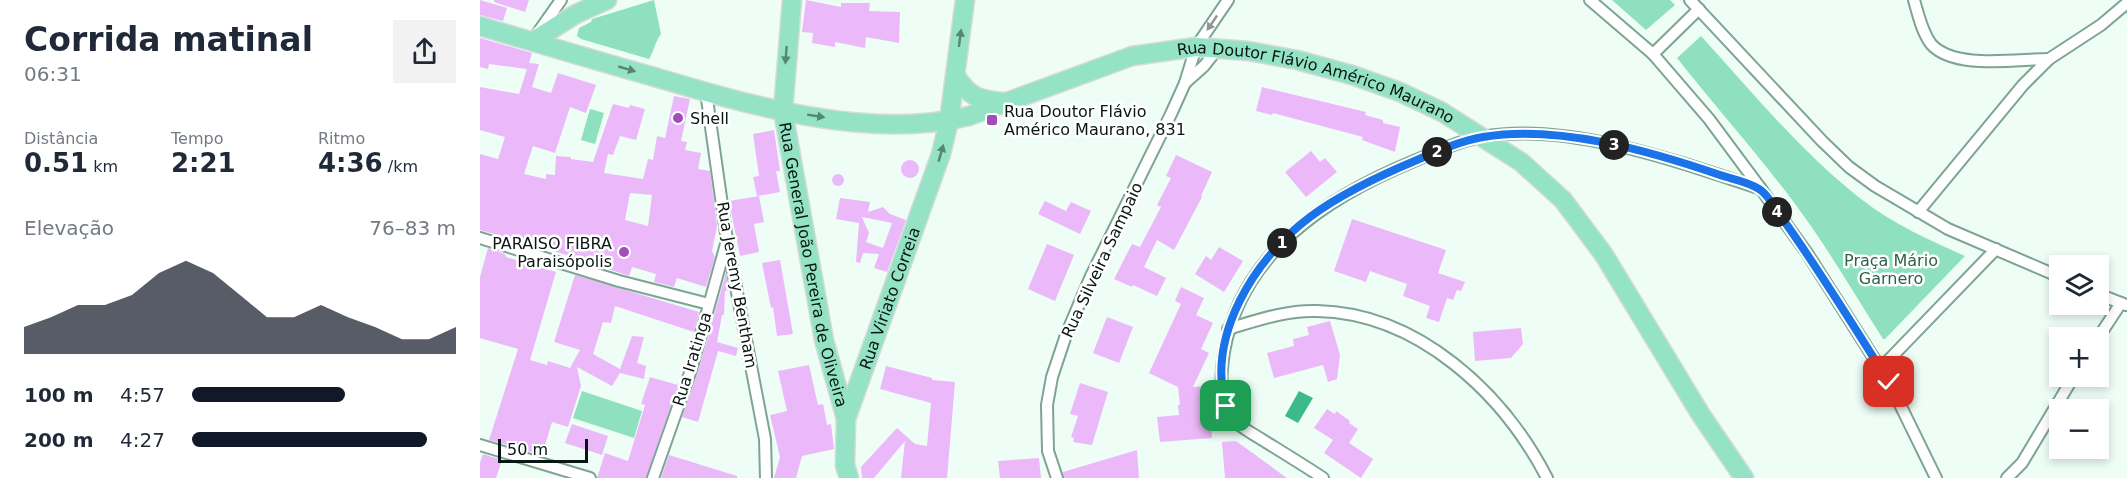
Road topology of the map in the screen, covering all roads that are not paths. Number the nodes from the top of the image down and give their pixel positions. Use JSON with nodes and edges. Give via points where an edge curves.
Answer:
{"nodes":[{"id":1,"x":561,"y":0,"type":"edge"},
{"id":2,"x":607,"y":0,"type":"edge"},
{"id":3,"x":792,"y":0,"type":"edge"},
{"id":4,"x":965,"y":0,"type":"edge"},
{"id":5,"x":1228,"y":0,"type":"edge"},
{"id":6,"x":1590,"y":0,"type":"edge"},
{"id":7,"x":1690,"y":0,"type":"edge"},
{"id":8,"x":1914,"y":0,"type":"edge"},
{"id":9,"x":2127,"y":3,"type":"edge"},
{"id":10,"x":1699,"y":9,"type":"junction"},
{"id":11,"x":576,"y":14,"type":"junction"},
{"id":12,"x":480,"y":26,"type":"edge"},
{"id":13,"x":533,"y":41,"type":"junction"},
{"id":14,"x":1196,"y":47,"type":"junction"},
{"id":15,"x":1219,"y":47,"type":"junction"},
{"id":16,"x":571,"y":53,"type":"junction"},
{"id":17,"x":1653,"y":54,"type":"junction"},
{"id":18,"x":2049,"y":59,"type":"junction"},
{"id":19,"x":956,"y":76,"type":"junction"},
{"id":20,"x":1185,"y":83,"type":"junction"},
{"id":21,"x":706,"y":93,"type":"junction"},
{"id":22,"x":1005,"y":103,"type":"junction"},
{"id":23,"x":783,"y":111,"type":"junction"},
{"id":24,"x":949,"y":121,"type":"junction"},
{"id":25,"x":1482,"y":137,"type":"junction"},
{"id":26,"x":1761,"y":189,"type":"junction"},
{"id":27,"x":1918,"y":212,"type":"junction"},
{"id":28,"x":480,"y":238,"type":"edge"},
{"id":29,"x":727,"y":240,"type":"junction"},
{"id":30,"x":1996,"y":249,"type":"junction"},
{"id":31,"x":2049,"y":272,"type":"edge"},
{"id":32,"x":2109,"y":299,"type":"edge"},
{"id":33,"x":709,"y":304,"type":"junction"},
{"id":34,"x":2124,"y":305,"type":"edge"},
{"id":35,"x":2107,"y":327,"type":"edge"},
{"id":36,"x":1228,"y":329,"type":"junction"},
{"id":37,"x":1881,"y":368,"type":"junction"},
{"id":38,"x":2067,"y":387,"type":"edge"},
{"id":39,"x":846,"y":418,"type":"junction"},
{"id":40,"x":480,"y":445,"type":"edge"},
{"id":41,"x":843,"y":474,"type":"edge"},
{"id":42,"x":590,"y":478,"type":"edge"},
{"id":43,"x":653,"y":478,"type":"edge"},
{"id":44,"x":766,"y":478,"type":"edge"},
{"id":45,"x":1057,"y":478,"type":"edge"},
{"id":46,"x":1323,"y":478,"type":"edge"},
{"id":47,"x":1547,"y":478,"type":"edge"},
{"id":48,"x":1744,"y":478,"type":"edge"},
{"id":49,"x":1936,"y":478,"type":"edge"},
{"id":50,"x":2007,"y":478,"type":"edge"}],
"edges":[{"from":1,"to":13,"type":"street"},
{"from":2,"to":11,"type":"main road"},
{"from":3,"to":23,"type":"main road","name":"Rua General João Pereira de Oliveira","one_way":true},
{"from":19,"to":4,"type":"main road","name":"Rua Viriato Correia","one_way":true},
{"from":5,"to":14,"type":"street","name":"Rua Silveira Sampaio","one_way":true},
{"from":6,"to":17,"type":"street"},
{"from":7,"to":10,"type":"street"},
{"from":8,"to":18,"type":"street","via":[[1931,44],[1953,58]]},
{"from":9,"to":18,"type":"street"},
{"from":10,"to":17,"type":"street"},
{"from":10,"to":27,"type":"street","via":[[1849,167]]},
{"from":11,"to":13,"type":"main road"},
{"from":11,"to":16,"type":"main road","via":[[565,33]]},
{"from":12,"to":13,"type":"main road","name":"Rua Doutor Flávio Américo Maurano"},
{"from":13,"to":16,"type":"main road","name":"Rua Doutor Flávio Américo Maurano"},
{"from":14,"to":15,"type":"main road","name":"Rua Doutor Flávio Américo Maurano"},
{"from":14,"to":20,"type":"street","name":"Rua Silveira Sampaio"},
{"from":14,"to":22,"type":"main road","name":"Rua Doutor Flávio Américo Maurano","via":[[1132,56]]},
{"from":15,"to":20,"type":"street","name":"Rua Silveira Sampaio"},
{"from":15,"to":25,"type":"main road","name":"Rua Doutor Flávio Américo Maurano","via":[[1297,60],[1352,75],[1442,112]]},
{"from":16,"to":21,"type":"main road","name":"Rua Doutor Flávio Américo Maurano","one_way":true},
{"from":17,"to":26,"type":"street","via":[[1709,119]]},
{"from":18,"to":27,"type":"street"},
{"from":19,"to":22,"type":"main road","via":[[973,96]]},
{"from":19,"to":24,"type":"main road","name":"Rua Viriato Correia"},
{"from":20,"to":45,"type":"street","name":"Rua Silveira Sampaio","via":[[1091,276],[1052,377],[1047,405],[1048,451]]},
{"from":21,"to":23,"type":"main road","name":"Rua Doutor Flávio Américo Maurano"},
{"from":21,"to":29,"type":"street","name":"Rua Jeremy Bentham"},
{"from":22,"to":24,"type":"main road","name":"Rua Doutor Flávio Américo Maurano"},
{"from":23,"to":24,"type":"main road","name":"Rua Doutor Flávio Américo Maurano","one_way":true,"via":[[894,126]]},
{"from":23,"to":39,"type":"main road","name":"Rua General João Pereira de Oliveira","via":[[824,340]]},
{"from":39,"to":24,"type":"main road","name":"Rua Viriato Correia","one_way":true,"via":[[941,154]]},
{"from":25,"to":26,"type":"street","via":[[1556,135],[1599,141]]},
{"from":25,"to":36,"type":"street","via":[[1396,168],[1310,218],[1257,272],[1241,296]]},
{"from":25,"to":48,"type":"main road","name":"Rua Doutor Flávio Américo Maurano","via":[[1521,162],[1563,200],[1582,224]]},
{"from":26,"to":37,"type":"street"},
{"from":27,"to":30,"type":"street"},
{"from":28,"to":33,"type":"street"},
{"from":29,"to":33,"type":"street","name":"Rua Iratinga"},
{"from":29,"to":44,"type":"street","name":"Rua Jeremy Bentham","via":[[765,439]]},
{"from":30,"to":31,"type":"street"},
{"from":30,"to":37,"type":"street"},
{"from":32,"to":34,"type":"street"},
{"from":33,"to":43,"type":"street","name":"Rua Iratinga","via":[[691,370]]},
{"from":34,"to":35,"type":"street"},
{"from":36,"to":46,"type":"street","via":[[1222,392],[1232,418]]},
{"from":36,"to":47,"type":"street","via":[[1277,314],[1318,311],[1362,317],[1401,332],[1439,352],[1478,386],[1516,429]]},
{"from":37,"to":49,"type":"street"},
{"from":38,"to":50,"type":"street","via":[[2022,463]]},
{"from":39,"to":41,"type":"main road","name":"Rua Viriato Correia"},
{"from":40,"to":42,"type":"street"}]}
